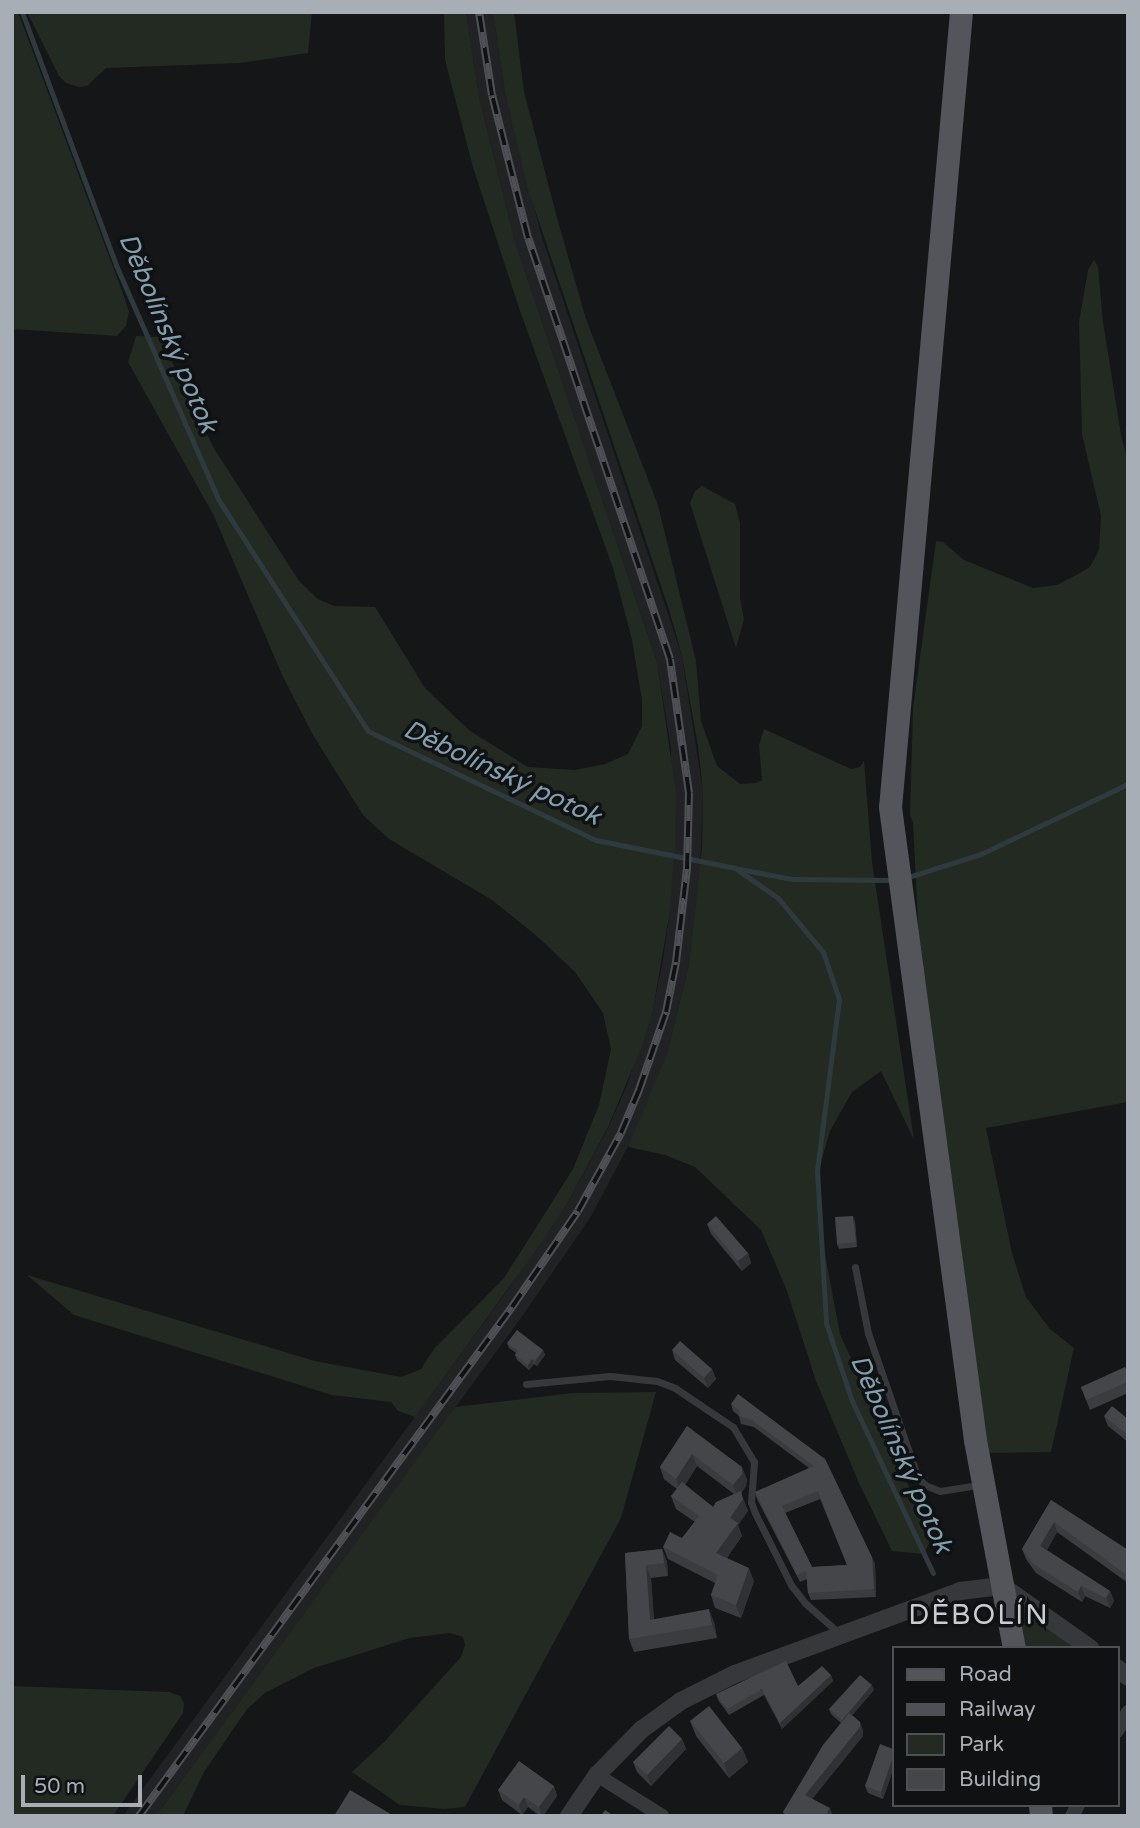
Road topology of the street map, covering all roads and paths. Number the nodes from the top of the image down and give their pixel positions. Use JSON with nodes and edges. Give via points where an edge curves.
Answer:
{"nodes":[{"id":1,"x":961,"y":12,"type":"edge"},
{"id":2,"x":855,"y":1267,"type":"dead end"},
{"id":3,"x":526,"y":1384,"type":"dead end"},
{"id":4,"x":982,"y":1484,"type":"junction"},
{"id":5,"x":1002,"y":1586,"type":"junction"},
{"id":6,"x":839,"y":1633,"type":"junction"},
{"id":7,"x":1014,"y":1646,"type":"edge"},
{"id":8,"x":1087,"y":1646,"type":"edge"},
{"id":9,"x":1128,"y":1712,"type":"edge"},
{"id":10,"x":1119,"y":1728,"type":"edge"},
{"id":11,"x":597,"y":1775,"type":"junction"},
{"id":12,"x":569,"y":1816,"type":"edge"},
{"id":13,"x":662,"y":1816,"type":"edge"}],
"edges":[{"from":1,"to":4,"type":"main road","via":[[891,765],[892,838]]},
{"from":2,"to":4,"type":"lane","via":[[868,1333],[918,1478],[940,1491]]},
{"from":3,"to":6,"type":"lane","via":[[610,1376],[657,1381],[676,1388],[733,1427],[754,1462],[751,1502],[755,1513],[792,1585],[805,1604]]},
{"from":4,"to":5,"type":"main road"},
{"from":5,"to":6,"type":"street","via":[[960,1591]]},
{"from":5,"to":7,"type":"main road"},
{"from":5,"to":8,"type":"street"},
{"from":6,"to":11,"type":"street","via":[[681,1701],[641,1730]]},
{"from":9,"to":10,"type":"street"},
{"from":11,"to":12,"type":"street"},
{"from":11,"to":13,"type":"street"}]}
